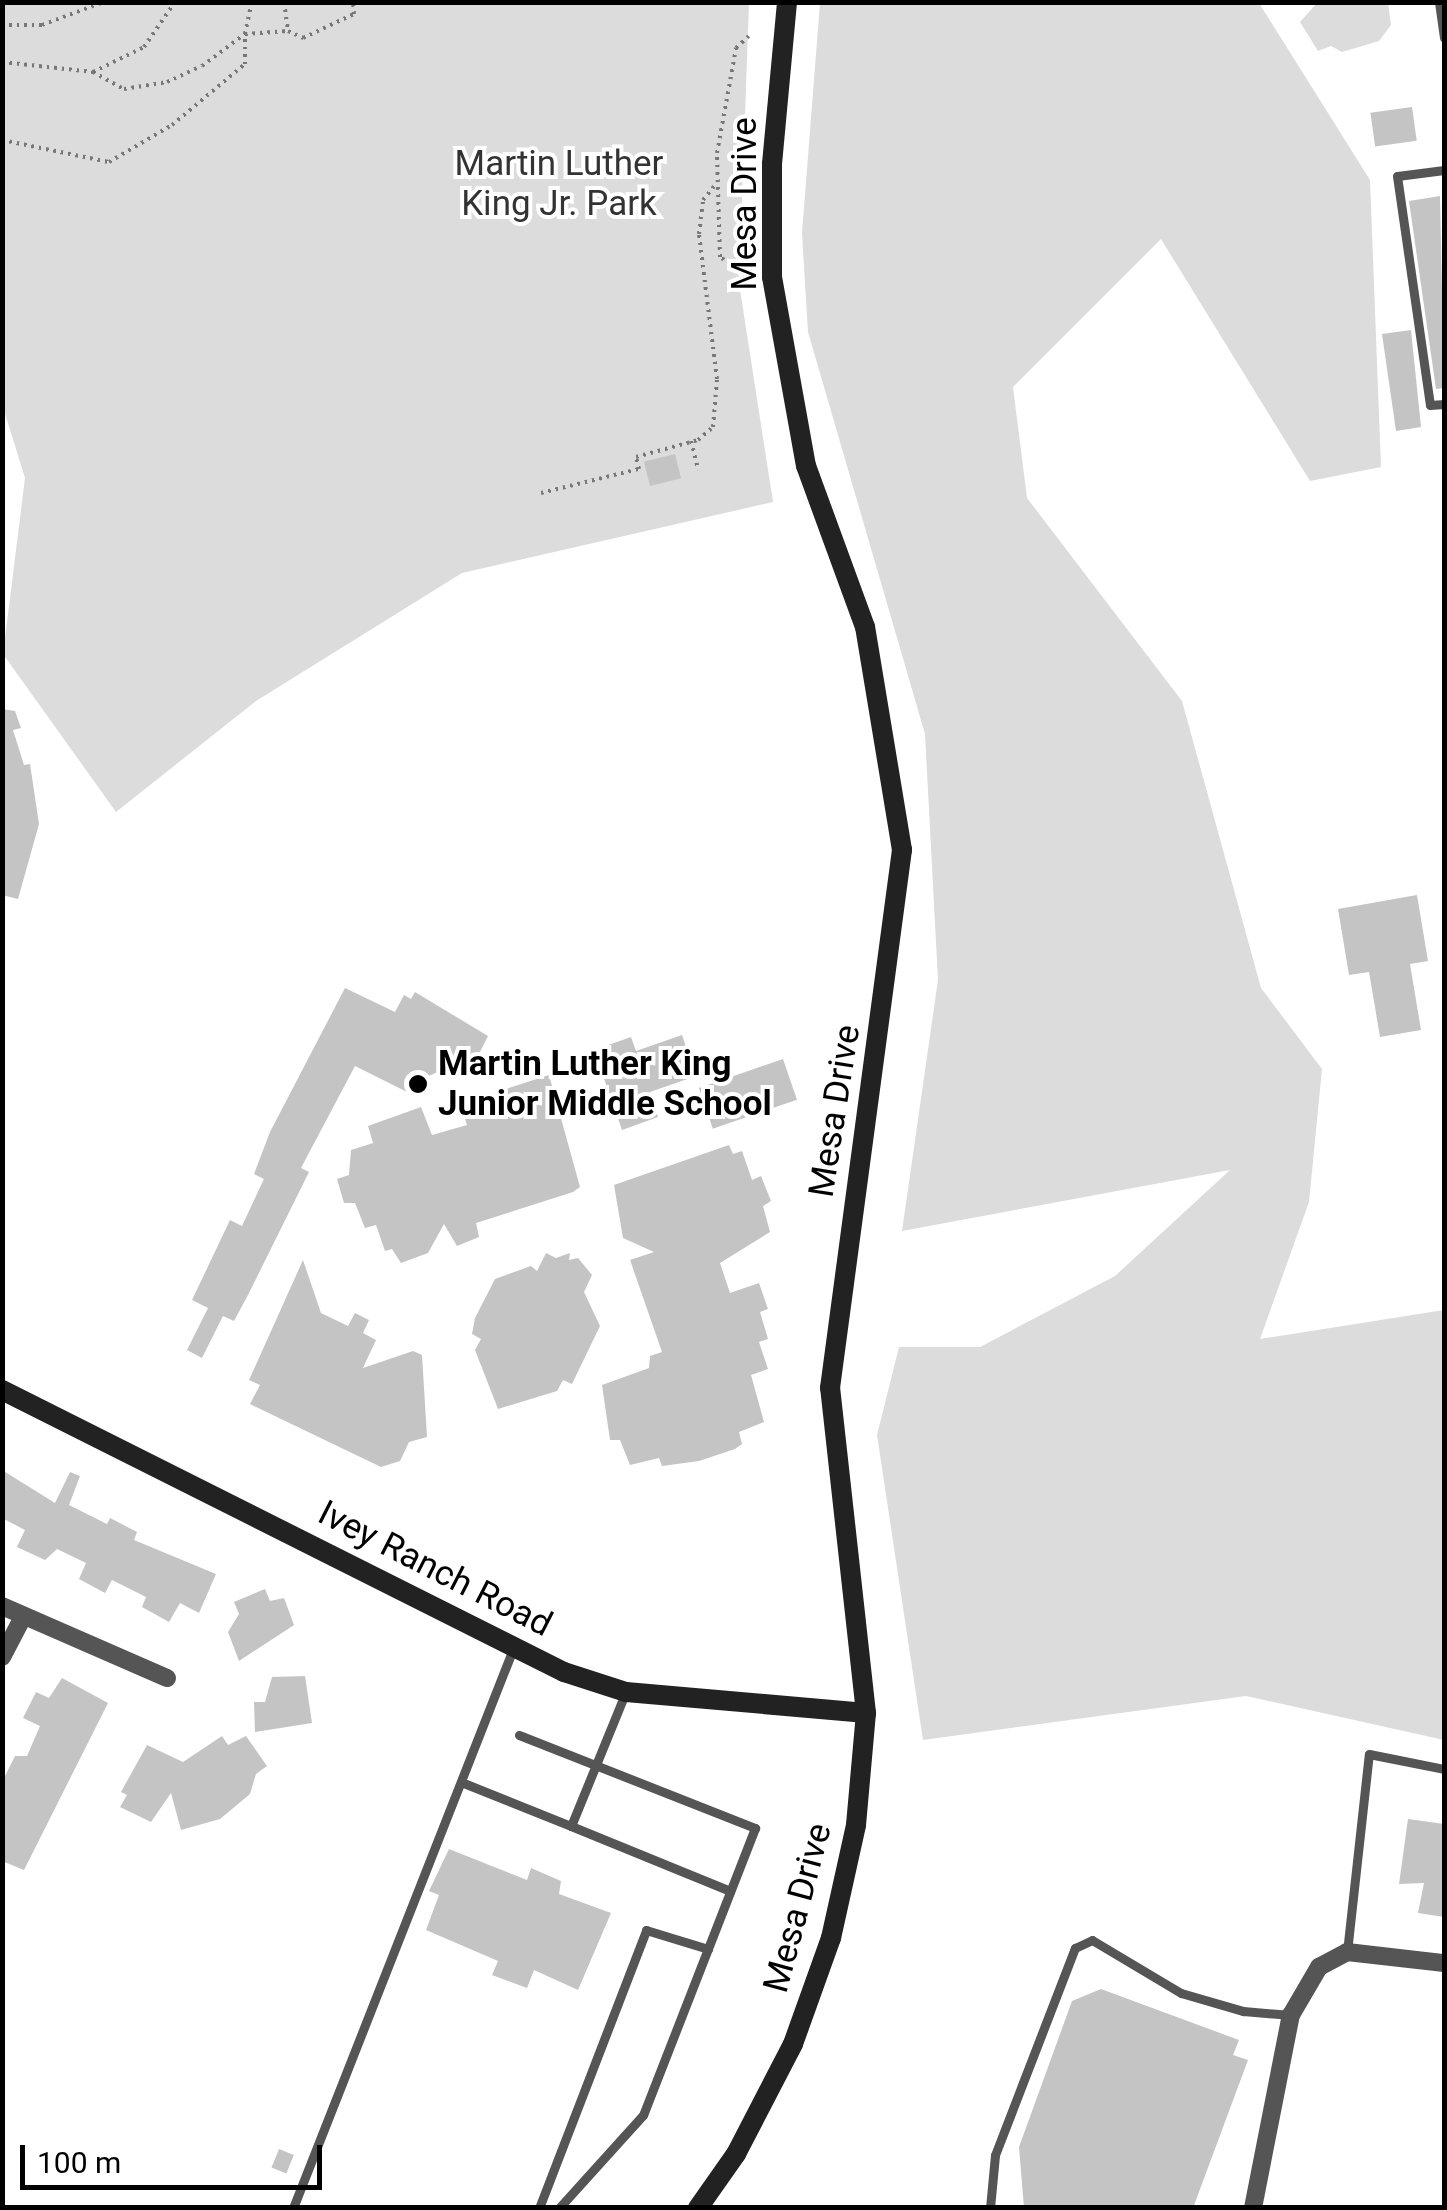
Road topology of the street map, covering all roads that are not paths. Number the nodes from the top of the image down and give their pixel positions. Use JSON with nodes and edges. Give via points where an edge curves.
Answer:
{"nodes":[{"id":1,"x":787,"y":2,"type":"edge"},
{"id":2,"x":1439,"y":2,"type":"edge"},
{"id":3,"x":1444,"y":38,"type":"edge"},
{"id":4,"x":1444,"y":170,"type":"edge"},
{"id":5,"x":1444,"y":404,"type":"edge"},
{"id":6,"x":2,"y":1390,"type":"edge"},
{"id":7,"x":2,"y":1606,"type":"edge"},
{"id":8,"x":22,"y":1617,"type":"junction"},
{"id":9,"x":514,"y":1646,"type":"junction"},
{"id":10,"x":2,"y":1657,"type":"edge"},
{"id":11,"x":167,"y":1678,"type":"dead end"},
{"id":12,"x":626,"y":1692,"type":"junction"},
{"id":13,"x":866,"y":1713,"type":"junction"},
{"id":14,"x":519,"y":1735,"type":"dead end"},
{"id":15,"x":596,"y":1765,"type":"junction"},
{"id":16,"x":1444,"y":1769,"type":"edge"},
{"id":17,"x":461,"y":1782,"type":"junction"},
{"id":18,"x":571,"y":1826,"type":"junction"},
{"id":19,"x":730,"y":1891,"type":"junction"},
{"id":20,"x":708,"y":1949,"type":"junction"},
{"id":21,"x":1347,"y":1952,"type":"junction"},
{"id":22,"x":1444,"y":1963,"type":"edge"},
{"id":23,"x":1291,"y":2015,"type":"junction"},
{"id":24,"x":293,"y":2208,"type":"edge"},
{"id":25,"x":539,"y":2208,"type":"edge"},
{"id":26,"x":559,"y":2208,"type":"edge"},
{"id":27,"x":698,"y":2208,"type":"edge"},
{"id":28,"x":990,"y":2208,"type":"edge"},
{"id":29,"x":1253,"y":2208,"type":"edge"}],
"edges":[{"from":1,"to":13,"type":"main road","name":"Mesa Drive","via":[[772,164],[772,278],[806,466],[865,628],[902,850],[830,1388]]},
{"from":2,"to":3,"type":"lane"},
{"from":4,"to":5,"type":"lane","via":[[1398,176],[1430,405]]},
{"from":6,"to":9,"type":"main road","name":"Ivey Ranch Road"},
{"from":7,"to":8,"type":"street"},
{"from":8,"to":10,"type":"street"},
{"from":8,"to":11,"type":"street"},
{"from":9,"to":12,"type":"main road","name":"Ivey Ranch Road","via":[[564,1672]]},
{"from":9,"to":17,"type":"lane"},
{"from":12,"to":13,"type":"main road","name":"Ivey Ranch Road"},
{"from":12,"to":15,"type":"lane"},
{"from":13,"to":27,"type":"main road","name":"Mesa Drive","via":[[856,1825],[831,1938],[793,2044],[736,2154]]},
{"from":14,"to":15,"type":"lane"},
{"from":15,"to":18,"type":"lane"},
{"from":15,"to":19,"type":"lane","via":[[755,1828]]},
{"from":16,"to":21,"type":"lane","via":[[1369,1754]]},
{"from":17,"to":18,"type":"lane"},
{"from":17,"to":24,"type":"lane"},
{"from":18,"to":19,"type":"lane"},
{"from":19,"to":20,"type":"lane"},
{"from":20,"to":25,"type":"lane","via":[[646,1930]]},
{"from":20,"to":26,"type":"lane","via":[[643,2114]]},
{"from":21,"to":22,"type":"street"},
{"from":21,"to":23,"type":"street","via":[[1319,1967]]},
{"from":23,"to":28,"type":"lane","via":[[1243,2011],[1181,1994],[1092,1940],[1075,1948],[995,2155]]},
{"from":23,"to":29,"type":"street"}]}
